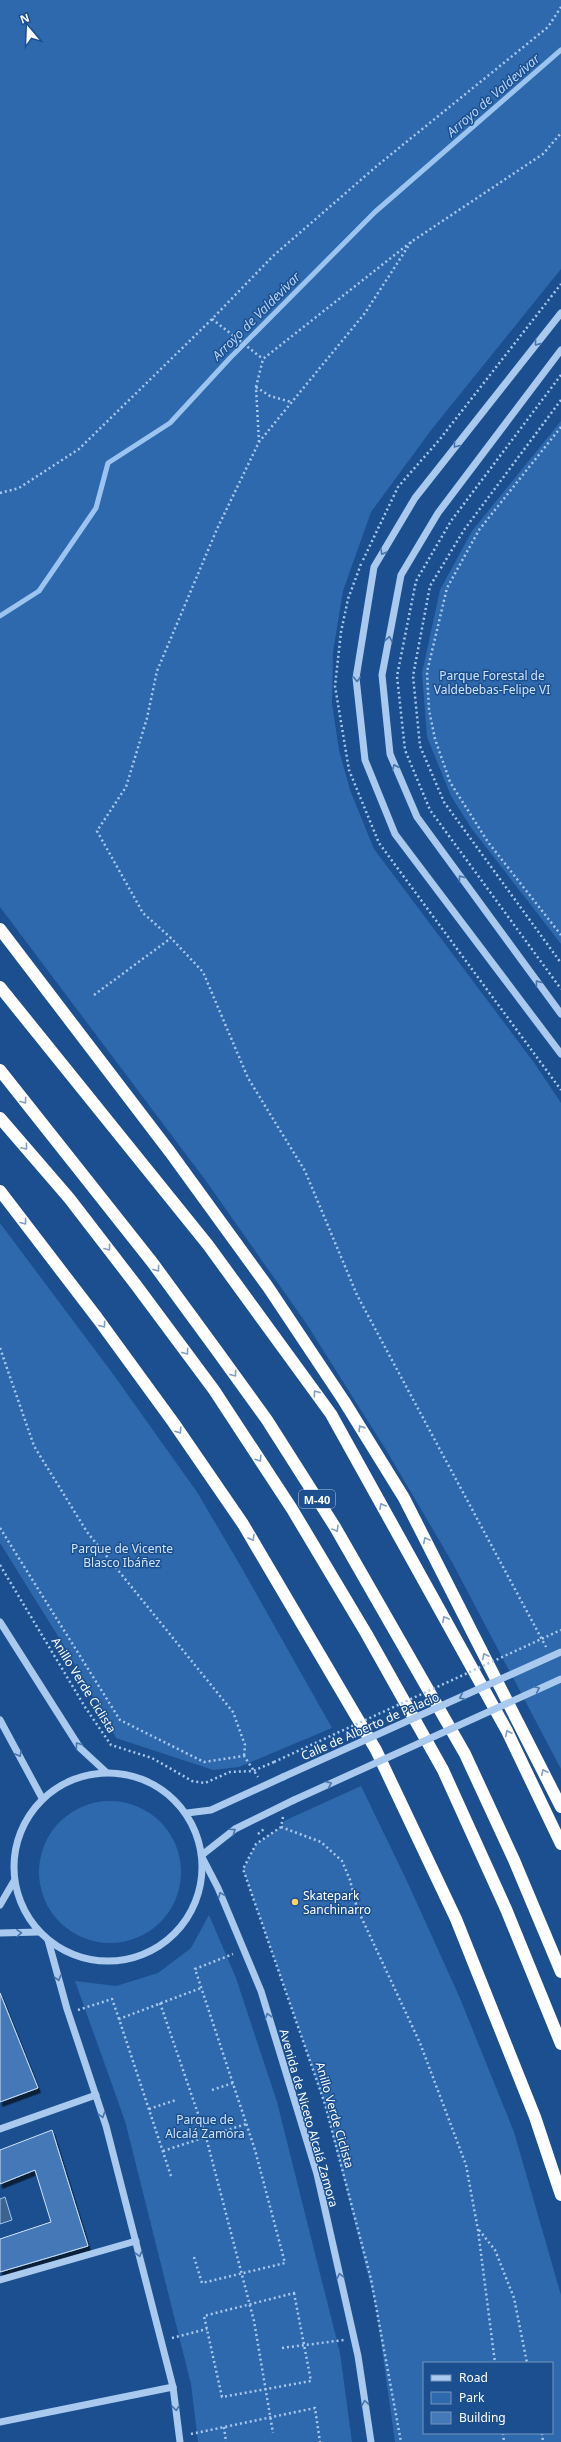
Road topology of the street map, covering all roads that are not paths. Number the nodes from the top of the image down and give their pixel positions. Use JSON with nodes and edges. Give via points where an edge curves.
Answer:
{"nodes":[{"id":1,"x":561,"y":313,"type":"edge"},
{"id":2,"x":561,"y":350,"type":"edge"},
{"id":3,"x":0,"y":929,"type":"edge"},
{"id":4,"x":0,"y":987,"type":"edge"},
{"id":5,"x":561,"y":1014,"type":"edge"},
{"id":6,"x":561,"y":1054,"type":"edge"},
{"id":7,"x":0,"y":1070,"type":"edge"},
{"id":8,"x":0,"y":1118,"type":"edge"},
{"id":9,"x":0,"y":1191,"type":"edge"},
{"id":10,"x":0,"y":1622,"type":"edge"},
{"id":11,"x":561,"y":1652,"type":"edge"},
{"id":12,"x":561,"y":1678,"type":"edge"},
{"id":13,"x":0,"y":1720,"type":"edge"},
{"id":14,"x":106,"y":1772,"type":"junction"},
{"id":15,"x":42,"y":1798,"type":"junction"},
{"id":16,"x":561,"y":1807,"type":"edge"},
{"id":17,"x":187,"y":1813,"type":"junction"},
{"id":18,"x":561,"y":1844,"type":"edge"},
{"id":19,"x":202,"y":1856,"type":"junction"},
{"id":20,"x":14,"y":1881,"type":"junction"},
{"id":21,"x":0,"y":1905,"type":"edge"},
{"id":22,"x":39,"y":1932,"type":"junction"},
{"id":23,"x":0,"y":1933,"type":"edge"},
{"id":24,"x":48,"y":1940,"type":"junction"},
{"id":25,"x":561,"y":1972,"type":"edge"},
{"id":26,"x":561,"y":2044,"type":"edge"},
{"id":27,"x":96,"y":2095,"type":"junction"},
{"id":28,"x":0,"y":2129,"type":"edge"},
{"id":29,"x":561,"y":2195,"type":"edge"},
{"id":30,"x":136,"y":2241,"type":"junction"},
{"id":31,"x":0,"y":2280,"type":"edge"},
{"id":32,"x":174,"y":2387,"type":"junction"},
{"id":33,"x":0,"y":2422,"type":"edge"},
{"id":34,"x":179,"y":2439,"type":"edge"},
{"id":35,"x":371,"y":2442,"type":"edge"}],
"edges":[{"from":1,"to":6,"type":"street","one_way":true,"via":[[415,498],[374,567],[356,678],[365,760],[395,834]]},
{"from":5,"to":2,"type":"street","one_way":true,"via":[[416,817],[390,754],[382,675],[401,575],[438,513]]},
{"from":16,"to":3,"type":"highway","one_way":true,"via":[[404,1498],[344,1402],[268,1287],[175,1159]]},
{"from":18,"to":4,"type":"highway","one_way":true,"via":[[507,1731],[331,1414],[208,1245]]},
{"from":7,"to":25,"type":"highway","number":"M-40","one_way":true,"via":[[152,1262],[206,1335],[267,1420],[335,1527],[465,1754],[514,1860]]},
{"from":8,"to":26,"type":"highway","one_way":true,"via":[[136,1284],[214,1390],[292,1509],[443,1770],[506,1909]]},
{"from":9,"to":29,"type":"highway","one_way":true,"via":[[98,1319],[243,1524],[376,1750],[456,1919],[535,2117]]},
{"from":14,"to":10,"type":"street","one_way":true,"via":[[80,1748]]},
{"from":11,"to":17,"type":"street","name":"Calle de Alberto de Palacio","one_way":true,"bridge":true,"via":[[211,1810]]},
{"from":19,"to":12,"type":"street","one_way":true,"bridge":true,"via":[[235,1829]]},
{"from":13,"to":15,"type":"street","one_way":true},
{"from":14,"to":15,"type":"street","via":[[83,1775],[61,1784]]},
{"from":14,"to":17,"type":"street","via":[[130,1774],[152,1782],[171,1796]]},
{"from":15,"to":20,"type":"street","via":[[21,1829],[14,1851]]},
{"from":17,"to":19,"type":"street","via":[[197,1833]]},
{"from":19,"to":24,"type":"street","via":[[202,1882],[195,1906],[181,1927],[163,1944],[152,1950],[117,1961],[93,1960],[69,1953]]},
{"from":35,"to":19,"type":"street","name":"Avenida de Niceto Alcalá Zamora","one_way":true,"via":[[354,2339],[317,2174],[261,1991]]},
{"from":20,"to":21,"type":"street"},
{"from":20,"to":22,"type":"street","via":[[22,1909]]},
{"from":23,"to":22,"type":"street","one_way":true},
{"from":22,"to":24,"type":"street"},
{"from":24,"to":27,"type":"street","one_way":true,"via":[[68,2014]]},
{"from":27,"to":28,"type":"street"},
{"from":27,"to":30,"type":"street","one_way":true},
{"from":30,"to":31,"type":"street"},
{"from":30,"to":32,"type":"street","one_way":true},
{"from":32,"to":33,"type":"street"},
{"from":32,"to":34,"type":"street","one_way":true}]}
